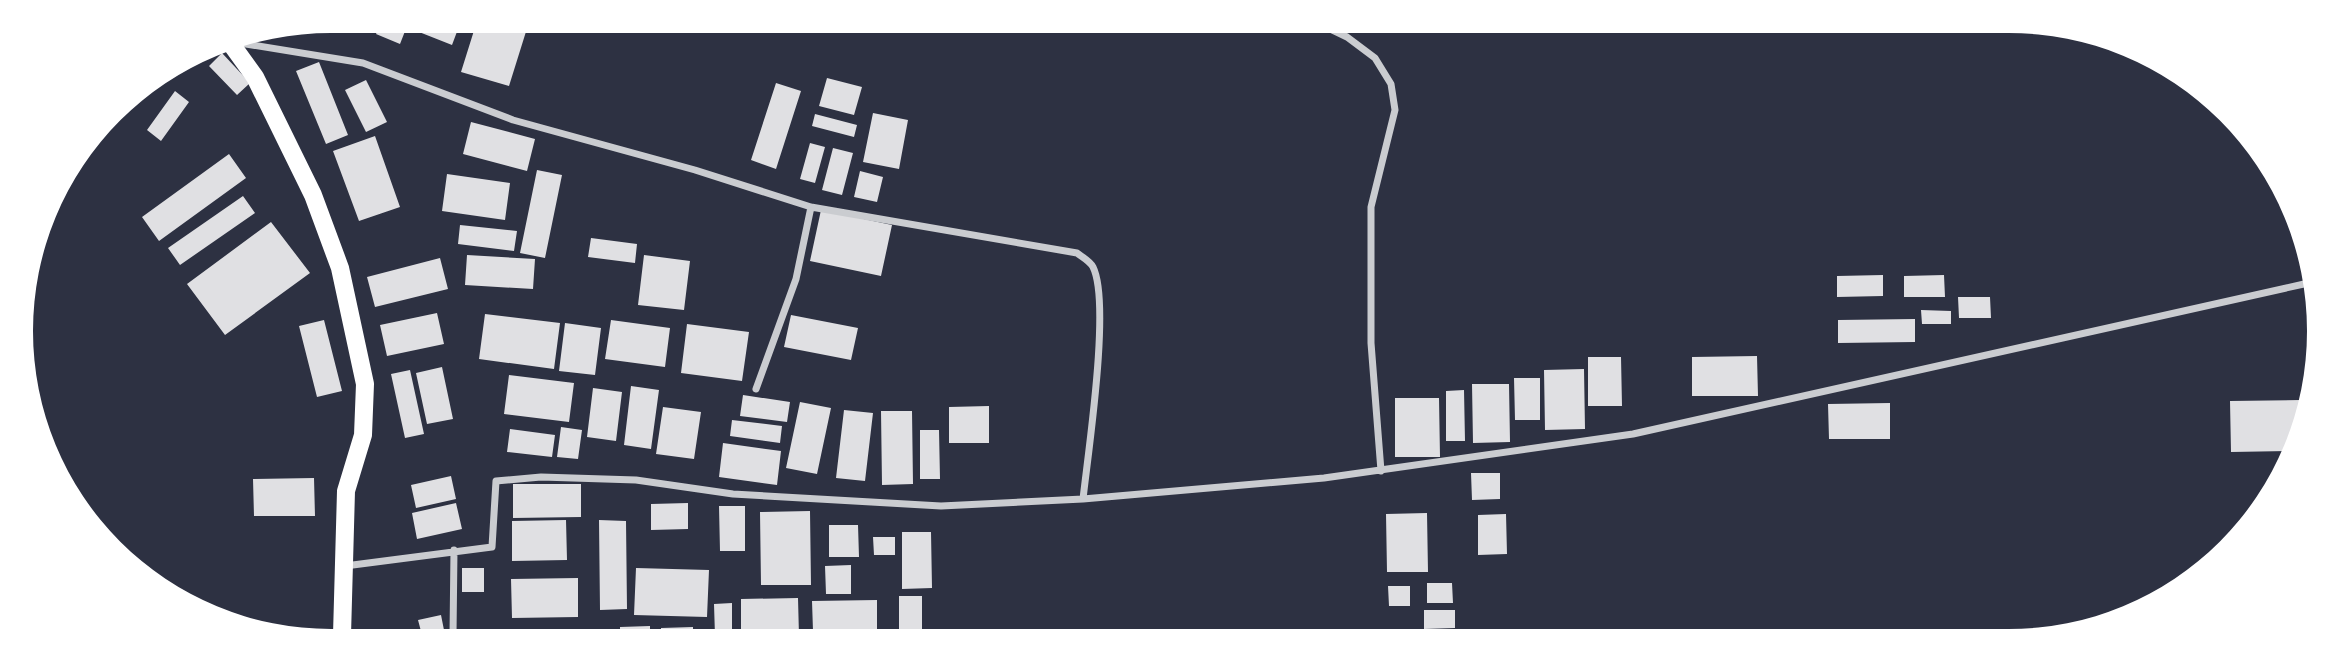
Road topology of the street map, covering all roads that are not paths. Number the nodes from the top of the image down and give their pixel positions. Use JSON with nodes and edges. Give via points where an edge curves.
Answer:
{"nodes":[{"id":1,"x":1339,"y":33,"type":"edge"},
{"id":2,"x":250,"y":44,"type":"edge"},
{"id":3,"x":234,"y":49,"type":"edge"},
{"id":4,"x":811,"y":207,"type":"junction"},
{"id":5,"x":2303,"y":284,"type":"edge"},
{"id":6,"x":756,"y":389,"type":"dead end"},
{"id":7,"x":1381,"y":471,"type":"junction"},
{"id":8,"x":1083,"y":499,"type":"junction"},
{"id":9,"x":454,"y":550,"type":"junction"},
{"id":10,"x":345,"y":566,"type":"junction"},
{"id":11,"x":342,"y":629,"type":"edge"},
{"id":12,"x":453,"y":629,"type":"edge"}],
"edges":[{"from":1,"to":7,"type":"street","via":[[1375,58],[1391,84],[1395,110],[1371,207],[1371,343]]},
{"from":2,"to":4,"type":"street","via":[[363,63],[513,120]]},
{"from":3,"to":10,"type":"main road","via":[[261,89],[313,195],[340,268],[365,384],[363,435],[346,491]]},
{"from":4,"to":6,"type":"street","via":[[796,279]]},
{"from":4,"to":8,"type":"street","via":[[1077,253],[1093,265],[1100,334]]},
{"from":5,"to":7,"type":"street","via":[[1633,434]]},
{"from":7,"to":8,"type":"street"},
{"from":8,"to":9,"type":"street","via":[[941,506],[733,494],[636,480],[541,477],[496,481],[492,547]]},
{"from":9,"to":10,"type":"street"},
{"from":9,"to":12,"type":"street"},
{"from":10,"to":11,"type":"main road"}]}
